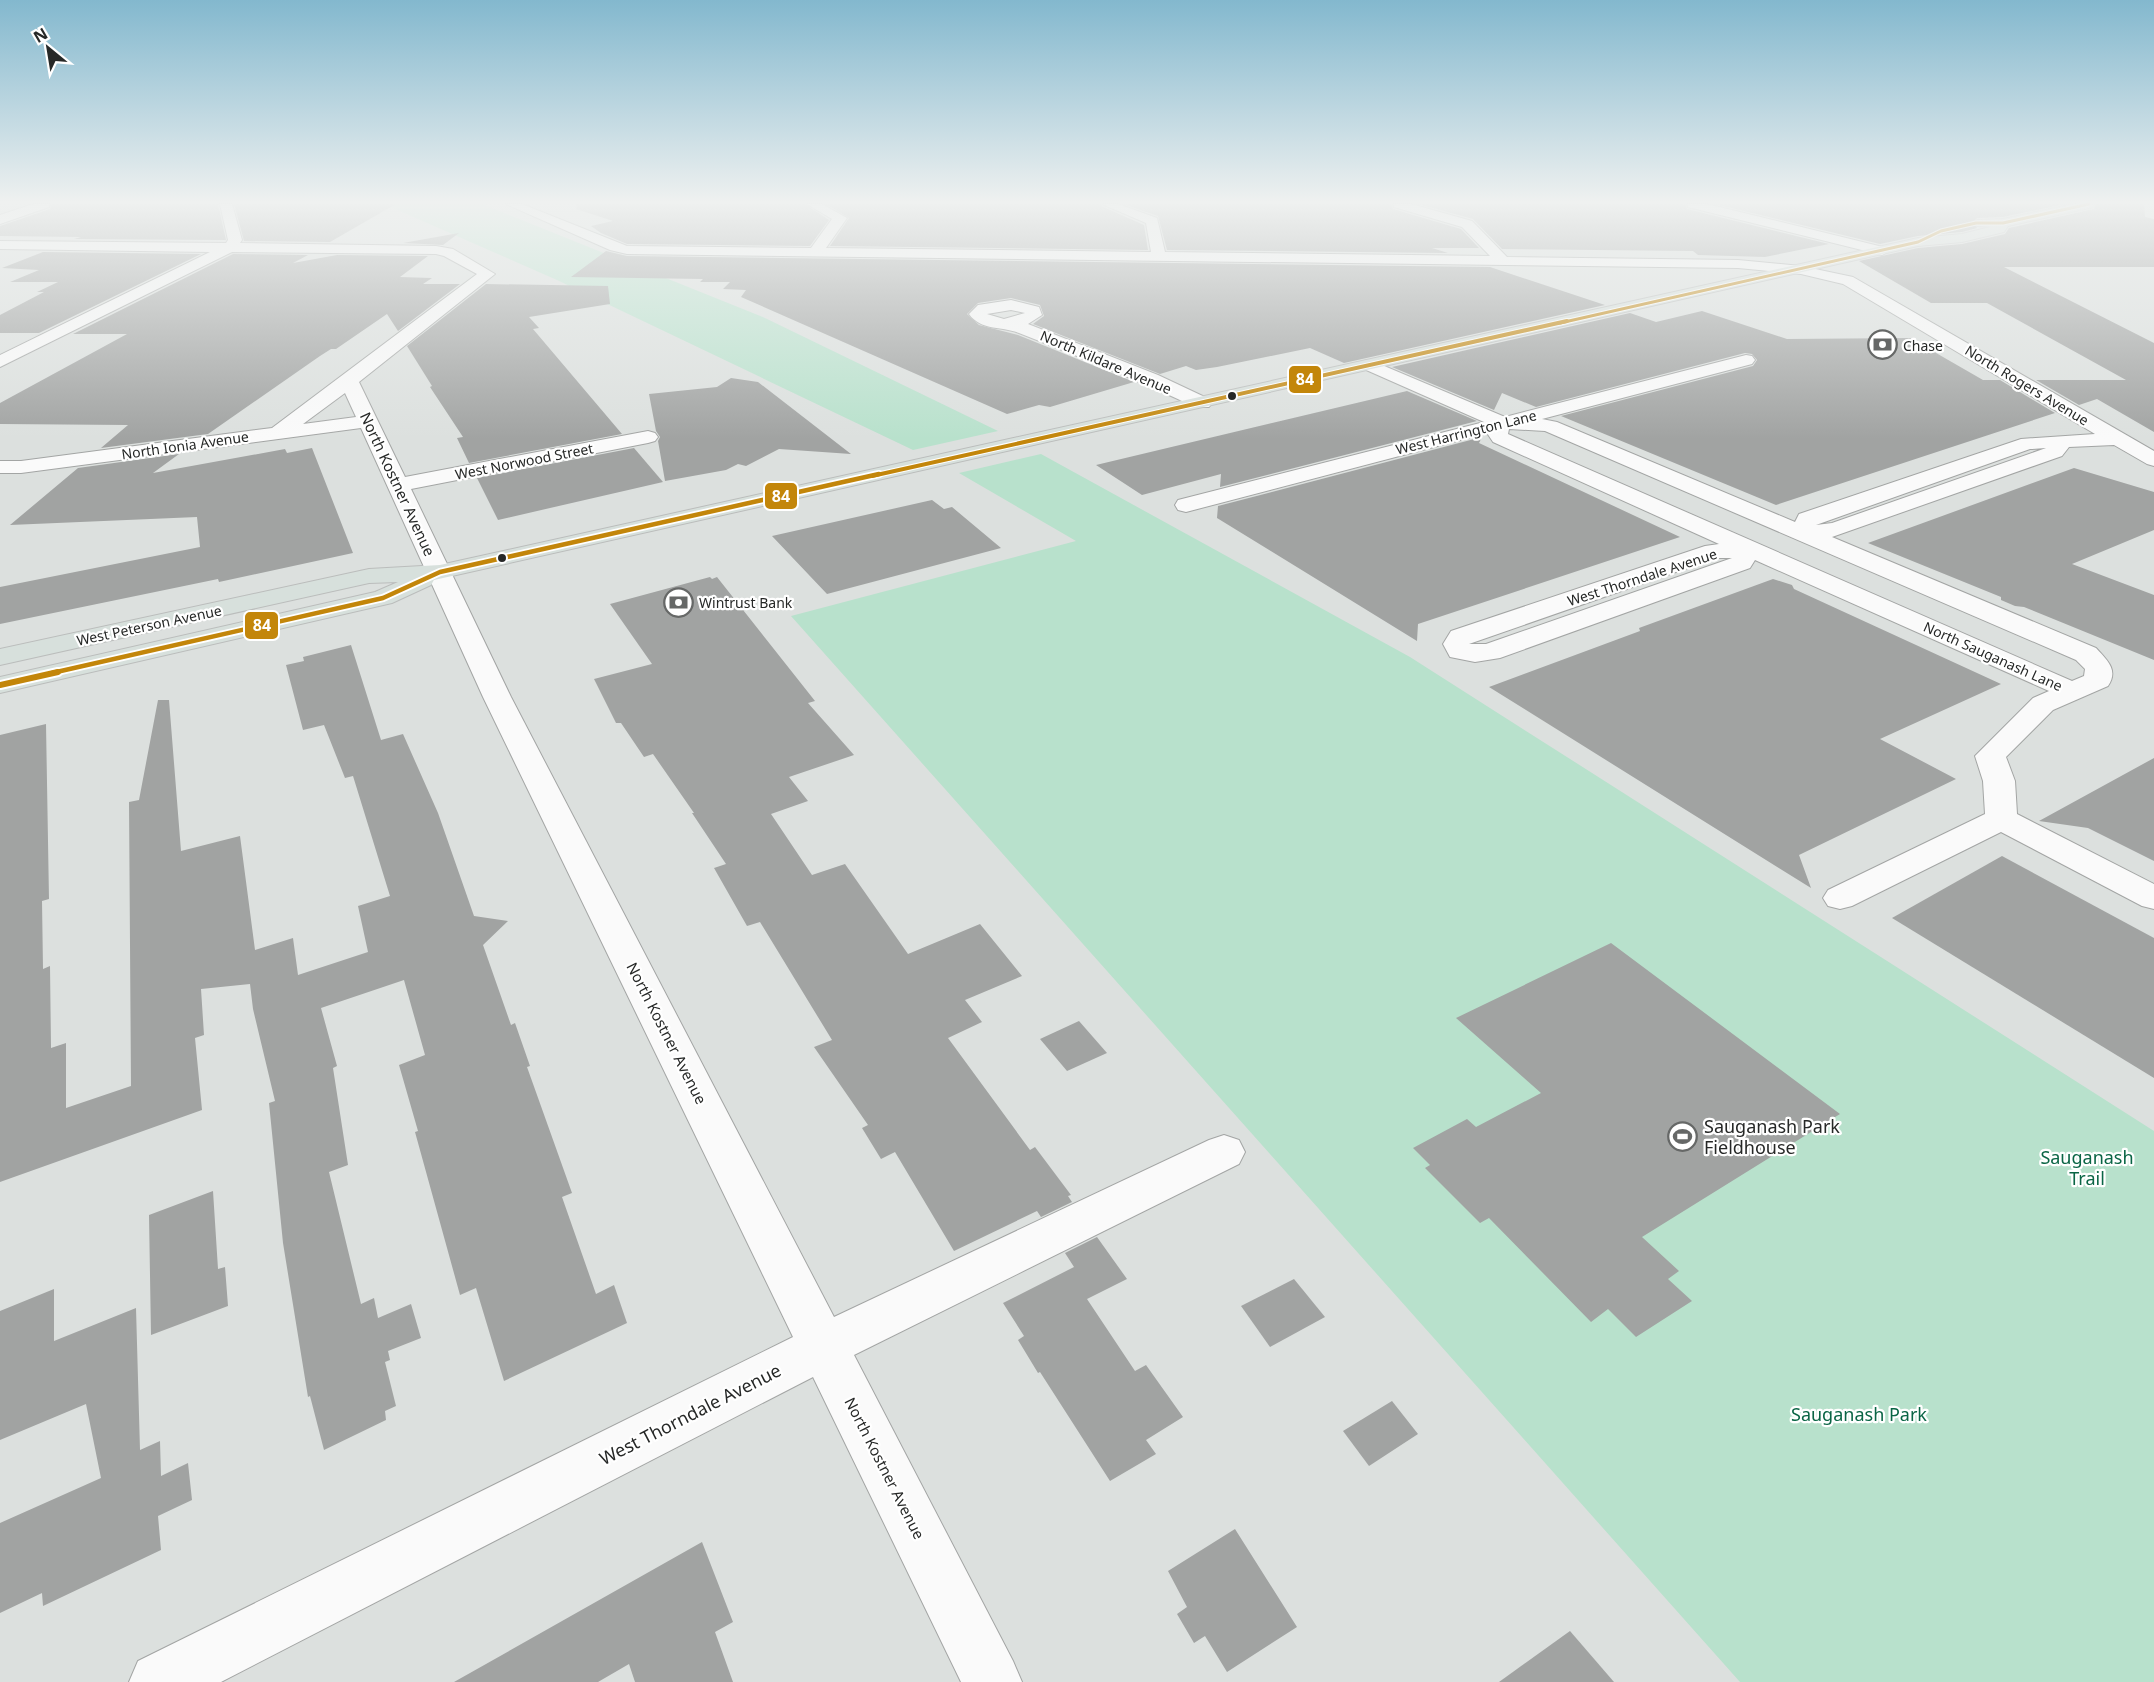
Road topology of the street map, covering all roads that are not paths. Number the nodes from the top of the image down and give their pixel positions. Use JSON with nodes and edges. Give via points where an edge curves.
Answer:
{"nodes":[{"id":1,"x":160,"y":282,"type":"edge"},
{"id":2,"x":476,"y":282,"type":"edge"},
{"id":3,"x":1743,"y":282,"type":"edge"},
{"id":4,"x":1852,"y":282,"type":"edge"},
{"id":5,"x":1011,"y":323,"type":"dead end"},
{"id":6,"x":1746,"y":360,"type":"dead end"},
{"id":7,"x":0,"y":362,"type":"edge"},
{"id":8,"x":1370,"y":365,"type":"junction"},
{"id":9,"x":349,"y":381,"type":"junction"},
{"id":10,"x":1202,"y":403,"type":"junction"},
{"id":11,"x":369,"y":421,"type":"junction"},
{"id":12,"x":1503,"y":423,"type":"junction"},
{"id":13,"x":278,"y":433,"type":"junction"},
{"id":14,"x":648,"y":437,"type":"dead end"},
{"id":15,"x":2118,"y":439,"type":"junction"},
{"id":16,"x":2154,"y":460,"type":"edge"},
{"id":17,"x":0,"y":467,"type":"edge"},
{"id":18,"x":399,"y":485,"type":"junction"},
{"id":19,"x":1186,"y":505,"type":"dead end"},
{"id":20,"x":1802,"y":533,"type":"junction"},
{"id":21,"x":1749,"y":550,"type":"junction"},
{"id":22,"x":440,"y":572,"type":"junction"},
{"id":23,"x":0,"y":657,"type":"edge"},
{"id":24,"x":0,"y":685,"type":"edge"},
{"id":25,"x":2072,"y":691,"type":"junction"},
{"id":26,"x":2001,"y":819,"type":"junction"},
{"id":27,"x":1840,"y":898,"type":"dead end"},
{"id":28,"x":2154,"y":898,"type":"edge"},
{"id":29,"x":1224,"y":1152,"type":"dead end"},
{"id":30,"x":824,"y":1346,"type":"junction"},
{"id":31,"x":159,"y":1682,"type":"edge"},
{"id":32,"x":992,"y":1682,"type":"edge"}],
"edges":[{"from":1,"to":7,"type":"street"},
{"from":2,"to":9,"type":"street"},
{"from":3,"to":8,"type":"main road","name":"West Peterson Avenue"},
{"from":4,"to":15,"type":"street","name":"North Rogers Avenue"},
{"from":5,"to":10,"type":"street","name":"North Kildare Avenue"},
{"from":6,"to":12,"type":"street","name":"West Harrington Lane"},
{"from":8,"to":10,"type":"main road","name":"West Peterson Avenue"},
{"from":8,"to":12,"type":"street","name":"North Sauganash Lane"},
{"from":9,"to":11,"type":"street","name":"North Kostner Avenue"},
{"from":9,"to":13,"type":"street"},
{"from":10,"to":22,"type":"main road","name":"West Peterson Avenue"},
{"from":11,"to":13,"type":"street","name":"North Ionia Avenue"},
{"from":11,"to":18,"type":"street","name":"North Kostner Avenue"},
{"from":12,"to":19,"type":"street","name":"West Harrington Lane"},
{"from":12,"to":20,"type":"street","name":"North Sauganash Lane","via":[[1550,426]]},
{"from":12,"to":21,"type":"street","name":"North Sauganash Lane","via":[[1496,431],[1500,438]]},
{"from":13,"to":17,"type":"street","name":"North Ionia Avenue"},
{"from":14,"to":18,"type":"street","name":"West Norwood Street"},
{"from":15,"to":16,"type":"street","name":"North Rogers Avenue"},
{"from":15,"to":20,"type":"street","via":[[2056,443],[2059,448],[2055,452],[1922,500],[1835,530]]},
{"from":18,"to":22,"type":"street","name":"North Kostner Avenue"},
{"from":20,"to":25,"type":"street","name":"North Sauganash Lane","via":[[2086,654],[2099,667],[2098,680]]},
{"from":21,"to":21,"type":"street","name":"West Thorndale Avenue","via":[[1713,551],[1460,637],[1456,644],[1460,651],[1490,652],[1741,563]]},
{"from":21,"to":25,"type":"street","name":"North Sauganash Lane"},
{"from":22,"to":23,"type":"main road","name":"West Peterson Avenue","via":[[369,576]]},
{"from":22,"to":24,"type":"main road","name":"West Peterson Avenue","via":[[383,598]]},
{"from":22,"to":30,"type":"street","name":"North Kostner Avenue","via":[[497,697]]},
{"from":25,"to":26,"type":"street","via":[[2043,704],[1990,756],[1999,781]]},
{"from":26,"to":27,"type":"street"},
{"from":26,"to":28,"type":"street"},
{"from":29,"to":30,"type":"street","name":"West Thorndale Avenue"},
{"from":30,"to":31,"type":"street","name":"West Thorndale Avenue"},
{"from":30,"to":32,"type":"street","name":"North Kostner Avenue"}]}
